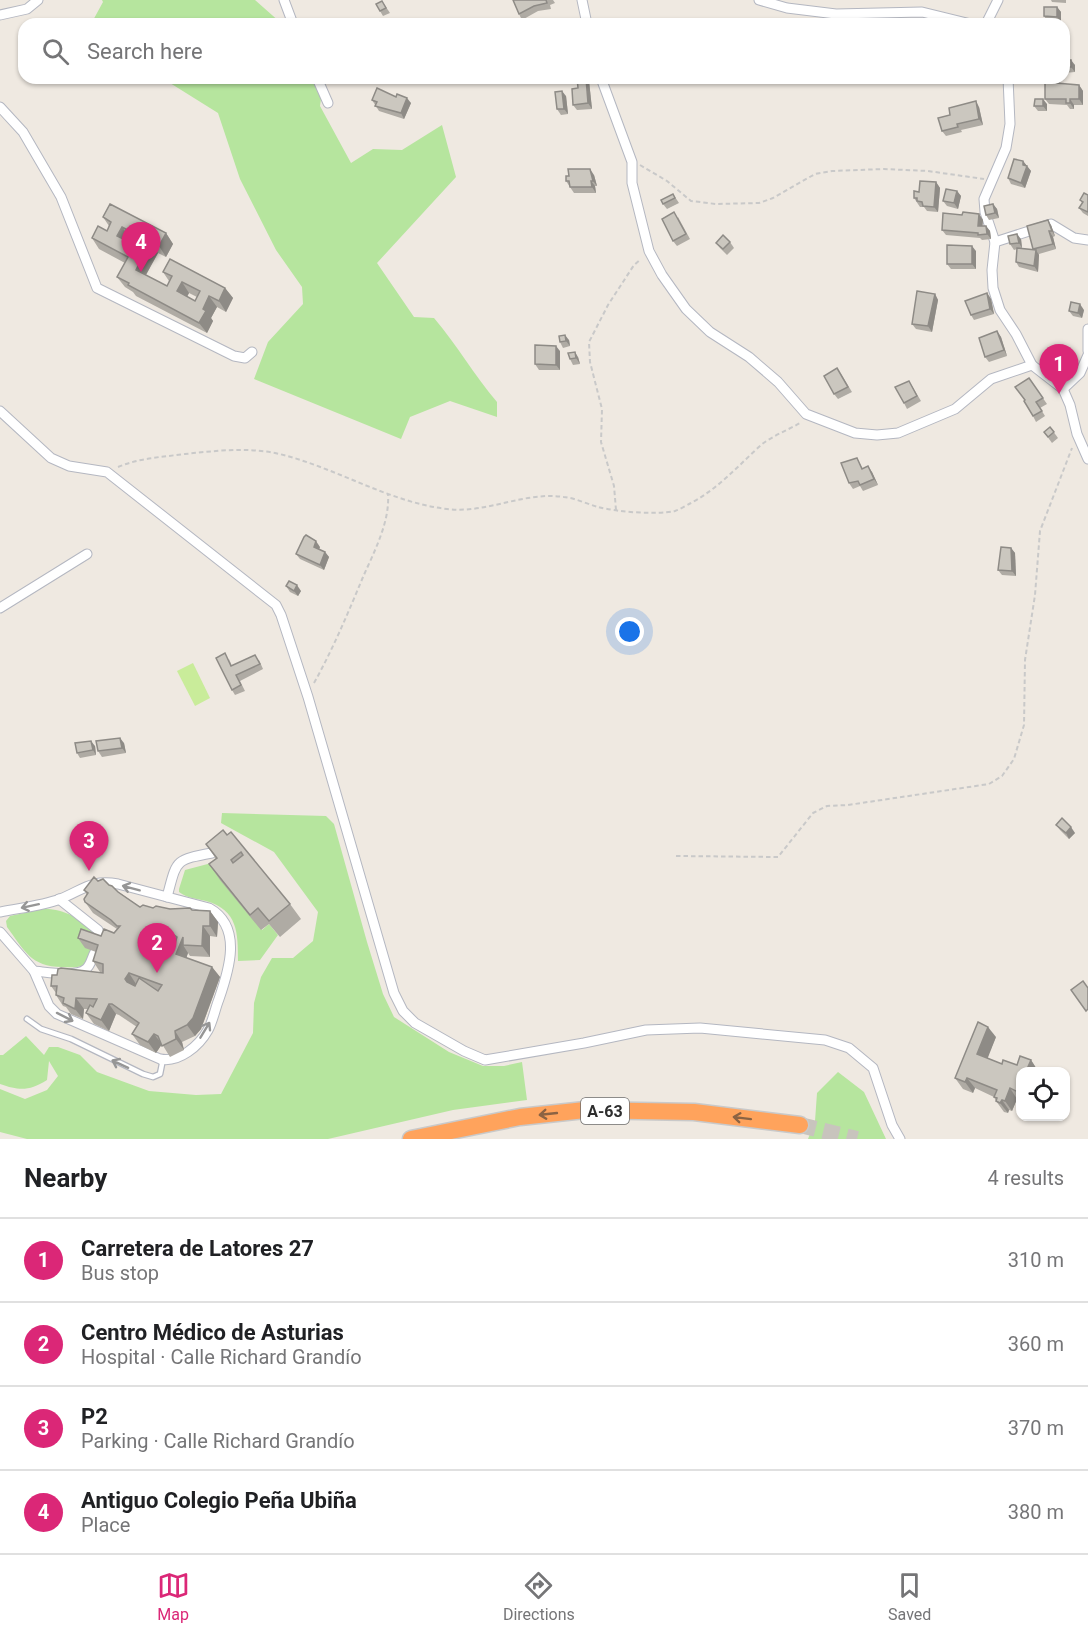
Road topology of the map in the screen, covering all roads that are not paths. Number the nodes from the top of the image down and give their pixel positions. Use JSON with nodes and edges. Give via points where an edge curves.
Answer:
{"nodes":[{"id":1,"x":38,"y":0,"type":"edge"},
{"id":2,"x":284,"y":0,"type":"edge"},
{"id":3,"x":582,"y":0,"type":"edge"},
{"id":4,"x":759,"y":0,"type":"edge"},
{"id":5,"x":998,"y":0,"type":"edge"},
{"id":6,"x":0,"y":15,"type":"edge"},
{"id":7,"x":291,"y":18,"type":"edge"},
{"id":8,"x":586,"y":18,"type":"edge"},
{"id":9,"x":946,"y":18,"type":"edge"},
{"id":10,"x":989,"y":18,"type":"edge"},
{"id":11,"x":320,"y":84,"type":"edge"},
{"id":12,"x":603,"y":84,"type":"edge"},
{"id":13,"x":1008,"y":84,"type":"edge"},
{"id":14,"x":328,"y":103,"type":"dead end"},
{"id":15,"x":0,"y":107,"type":"edge"},
{"id":16,"x":1088,"y":240,"type":"edge"},
{"id":17,"x":995,"y":242,"type":"junction"},
{"id":18,"x":1088,"y":329,"type":"edge"},
{"id":19,"x":252,"y":352,"type":"dead end"},
{"id":20,"x":1088,"y":353,"type":"edge"},
{"id":21,"x":1032,"y":365,"type":"junction"},
{"id":22,"x":1062,"y":389,"type":"junction"},
{"id":23,"x":0,"y":411,"type":"edge"},
{"id":24,"x":1088,"y":459,"type":"edge"},
{"id":25,"x":87,"y":554,"type":"dead end"},
{"id":26,"x":0,"y":608,"type":"edge"},
{"id":27,"x":212,"y":853,"type":"edge"},
{"id":28,"x":166,"y":897,"type":"junction"},
{"id":29,"x":59,"y":899,"type":"junction"},
{"id":30,"x":0,"y":912,"type":"edge"},
{"id":31,"x":0,"y":932,"type":"edge"},
{"id":32,"x":34,"y":970,"type":"junction"},
{"id":33,"x":27,"y":1019,"type":"dead end"},
{"id":34,"x":160,"y":1059,"type":"junction"},
{"id":35,"x":800,"y":1125,"type":"tunnel mouth"},
{"id":36,"x":411,"y":1139,"type":"edge"},
{"id":37,"x":900,"y":1139,"type":"edge"}],
"edges":[{"from":1,"to":6,"type":"street","via":[[27,9]]},
{"from":2,"to":7,"type":"street"},
{"from":3,"to":8,"type":"street"},
{"from":4,"to":9,"type":"street","via":[[836,14],[922,12]]},
{"from":5,"to":10,"type":"street"},
{"from":11,"to":14,"type":"street"},
{"from":12,"to":21,"type":"street","via":[[632,162],[632,183],[649,251],[662,275],[686,309],[710,332],[749,357],[806,414],[855,433],[898,433],[955,409],[991,379]]},
{"from":13,"to":17,"type":"street","via":[[1010,124],[1006,148],[984,199]]},
{"from":15,"to":19,"type":"street","via":[[23,132],[61,197],[98,288],[234,356],[245,358]]},
{"from":16,"to":17,"type":"street","via":[[1074,238],[1051,224]]},
{"from":17,"to":21,"type":"street","via":[[993,288],[1000,310]]},
{"from":18,"to":20,"type":"street"},
{"from":20,"to":22,"type":"street","via":[[1080,373]]},
{"from":21,"to":22,"type":"street"},
{"from":22,"to":24,"type":"street"},
{"from":23,"to":37,"type":"street","via":[[51,458],[69,466],[107,472],[276,605],[309,697],[394,993],[415,1023],[485,1060],[646,1030],[700,1028],[825,1040],[849,1048],[873,1068]]},
{"from":25,"to":26,"type":"street"},
{"from":27,"to":28,"type":"street","via":[[184,858],[177,864]]},
{"from":28,"to":29,"type":"street","one_way":true,"via":[[104,881]]},
{"from":34,"to":28,"type":"street","one_way":true,"via":[[177,1059],[207,1030],[231,960],[227,925],[219,914]]},
{"from":29,"to":30,"type":"street","one_way":true},
{"from":29,"to":32,"type":"street","via":[[98,930],[100,938],[82,973]]},
{"from":31,"to":32,"type":"street"},
{"from":32,"to":34,"type":"street","one_way":true,"via":[[49,1006],[57,1014]]},
{"from":34,"to":33,"type":"lane","one_way":true,"via":[[160,1074],[142,1074]]},
{"from":35,"to":36,"type":"highway","number":"A-63","one_way":true,"via":[[694,1112],[585,1110],[520,1117]]}]}
